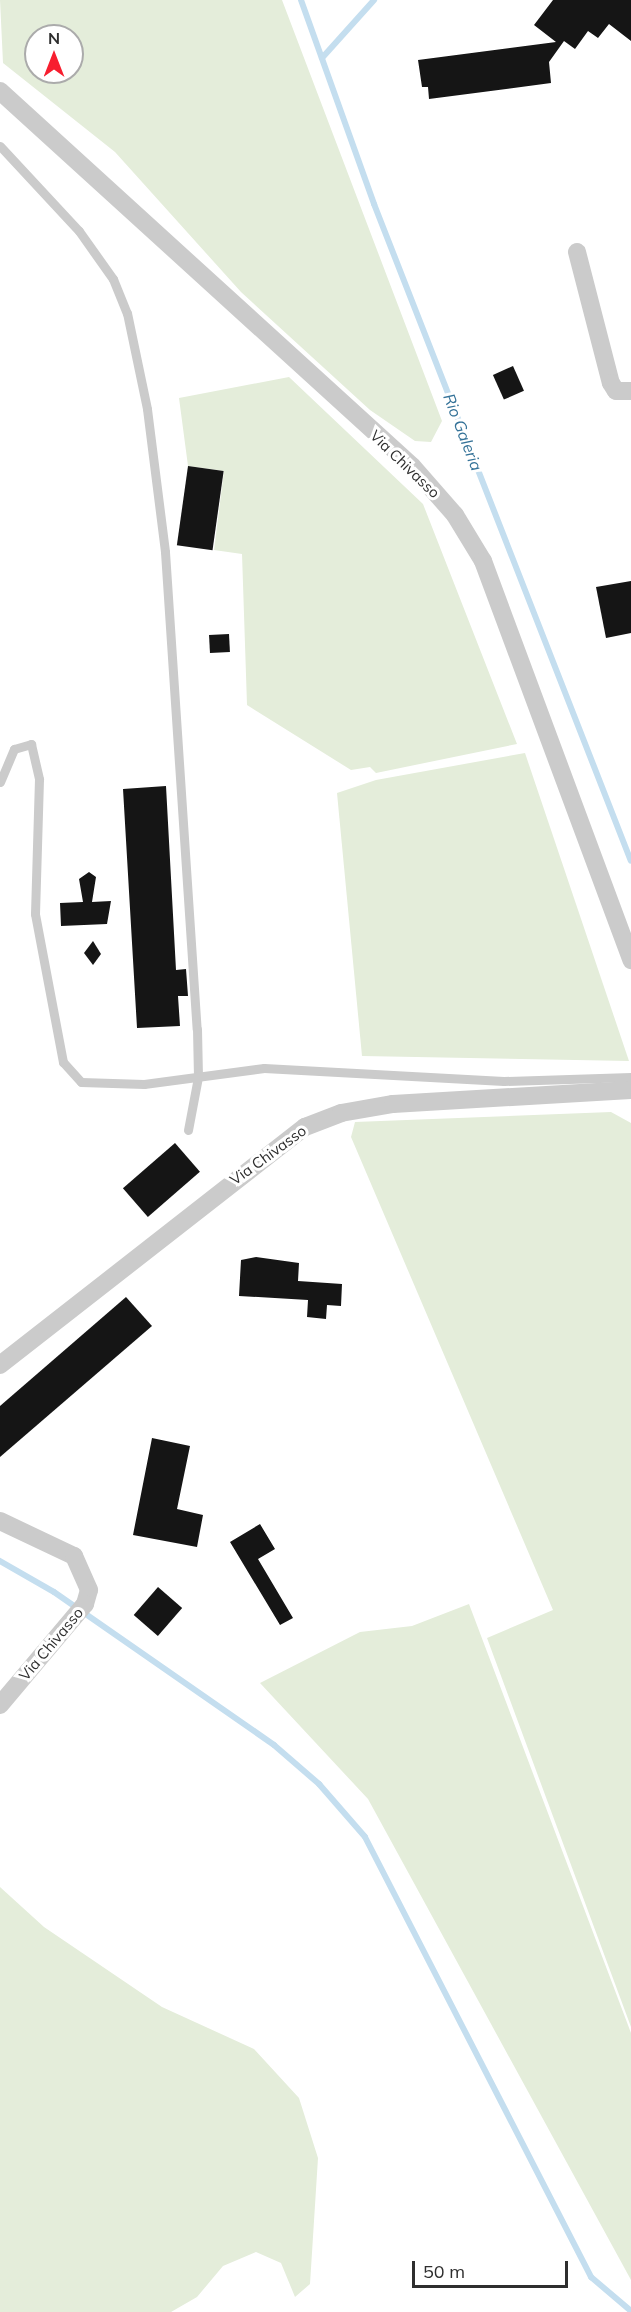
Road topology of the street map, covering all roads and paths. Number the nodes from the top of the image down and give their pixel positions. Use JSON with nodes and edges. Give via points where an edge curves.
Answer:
{"nodes":[{"id":1,"x":0,"y":91,"type":"edge"},
{"id":2,"x":0,"y":146,"type":"edge"},
{"id":3,"x":577,"y":252,"type":"dead end"},
{"id":4,"x":631,"y":391,"type":"edge"},
{"id":5,"x":0,"y":782,"type":"edge"},
{"id":6,"x":631,"y":960,"type":"edge"},
{"id":7,"x":198,"y":1077,"type":"junction"},
{"id":8,"x":631,"y":1077,"type":"edge"},
{"id":9,"x":631,"y":1090,"type":"edge"},
{"id":10,"x":188,"y":1130,"type":"dead end"},
{"id":11,"x":0,"y":1365,"type":"edge"},
{"id":12,"x":0,"y":1521,"type":"edge"},
{"id":13,"x":0,"y":1705,"type":"edge"}],
"edges":[{"from":1,"to":6,"type":"street","name":"Via Chivasso","via":[[412,466],[455,515],[483,561]]},
{"from":2,"to":7,"type":"lane","via":[[90,245],[127,313],[147,409],[165,552]]},
{"from":3,"to":4,"type":"street","via":[[611,383],[616,391]]},
{"from":5,"to":7,"type":"lane","via":[[14,749],[31,744],[39,779],[35,914],[67,1071],[91,1084]]},
{"from":7,"to":8,"type":"lane","via":[[264,1068],[504,1081]]},
{"from":7,"to":10,"type":"lane"},
{"from":9,"to":11,"type":"street","name":"Via Chivasso","via":[[372,1106],[305,1126]]},
{"from":12,"to":13,"type":"street","name":"Via Chivasso","via":[[74,1556],[86,1575],[87,1600]]}]}
